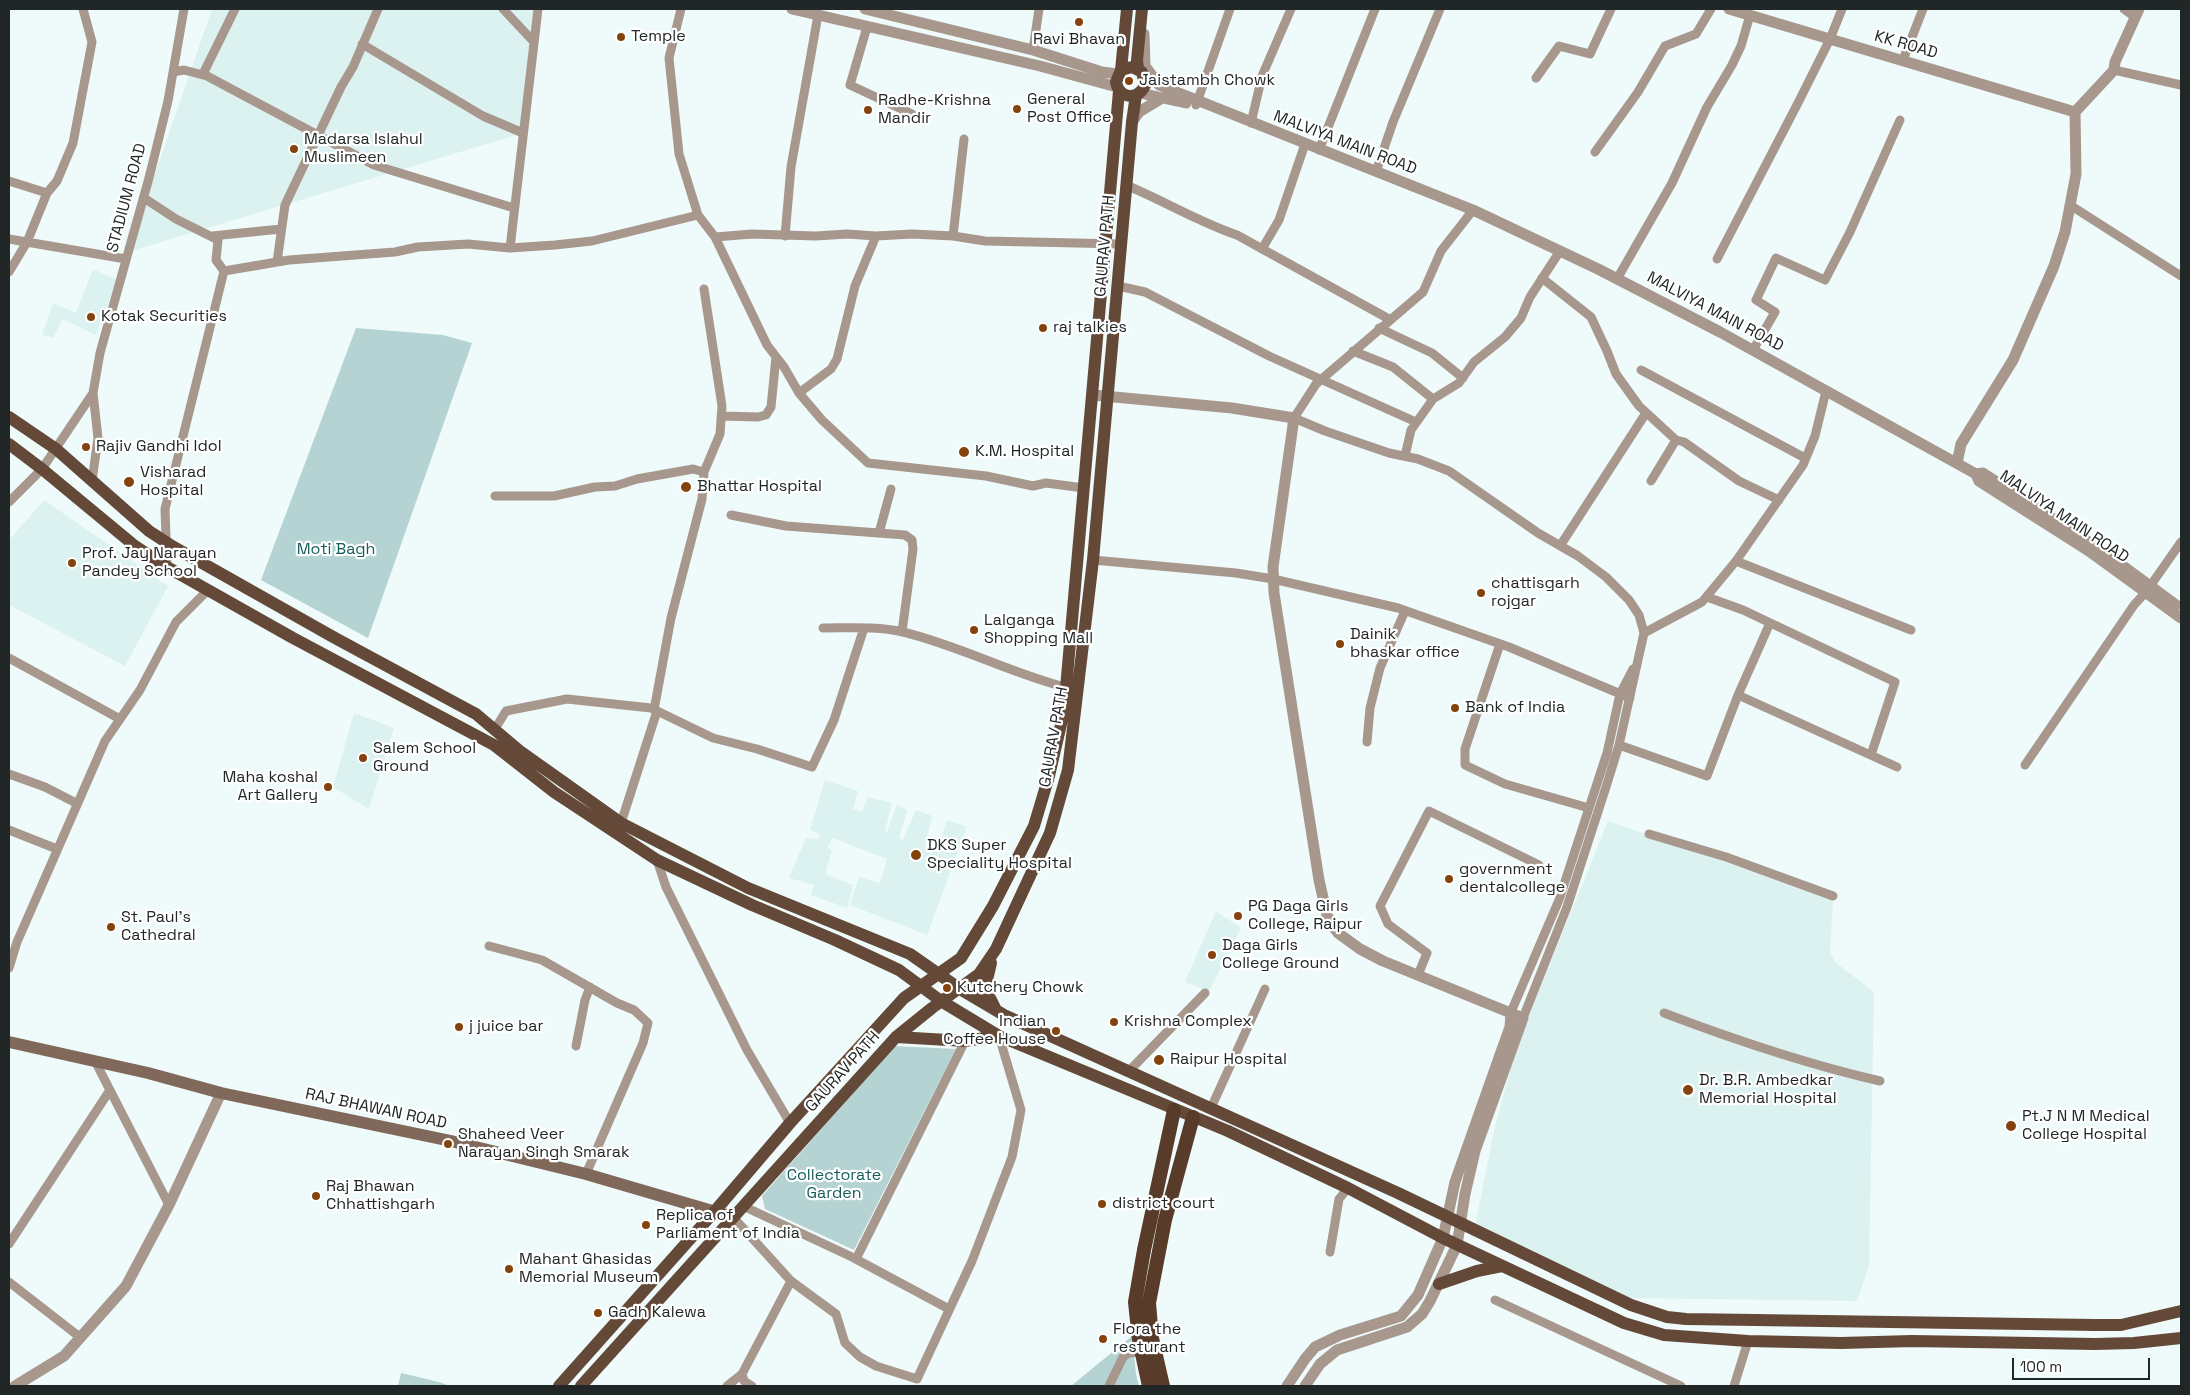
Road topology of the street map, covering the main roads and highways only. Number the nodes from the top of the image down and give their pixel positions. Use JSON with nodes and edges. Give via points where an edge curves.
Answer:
{"nodes":[{"id":1,"x":1127,"y":9,"type":"edge"},
{"id":2,"x":1142,"y":9,"type":"edge"},
{"id":3,"x":1138,"y":69,"type":"junction"},
{"id":4,"x":1119,"y":80,"type":"junction"},
{"id":5,"x":1138,"y":94,"type":"junction"},
{"id":6,"x":9,"y":417,"type":"edge"},
{"id":7,"x":9,"y":444,"type":"edge"},
{"id":8,"x":678,"y":854,"type":"junction"},
{"id":9,"x":671,"y":866,"type":"junction"},
{"id":10,"x":996,"y":949,"type":"junction"},
{"id":11,"x":939,"y":973,"type":"junction"},
{"id":12,"x":921,"y":986,"type":"junction"},
{"id":13,"x":960,"y":988,"type":"junction"},
{"id":14,"x":941,"y":1001,"type":"junction"},
{"id":15,"x":996,"y":1010,"type":"junction"},
{"id":16,"x":999,"y":1036,"type":"junction"},
{"id":17,"x":896,"y":1037,"type":"junction"},
{"id":18,"x":9,"y":1042,"type":"edge"},
{"id":19,"x":1174,"y":1110,"type":"junction"},
{"id":20,"x":1193,"y":1117,"type":"junction"},
{"id":21,"x":715,"y":1211,"type":"junction"},
{"id":22,"x":733,"y":1217,"type":"junction"},
{"id":23,"x":1502,"y":1266,"type":"junction"},
{"id":24,"x":1439,"y":1284,"type":"road end"},
{"id":25,"x":2181,"y":1311,"type":"edge"},
{"id":26,"x":2181,"y":1338,"type":"edge"},
{"id":27,"x":1148,"y":1350,"type":"junction"},
{"id":28,"x":559,"y":1386,"type":"edge"},
{"id":29,"x":581,"y":1386,"type":"edge"},
{"id":30,"x":1149,"y":1386,"type":"edge"},
{"id":31,"x":1163,"y":1386,"type":"edge"}],
"edges":[{"from":1,"to":4,"type":"main road"},
{"from":2,"to":3,"type":"main road"},
{"from":3,"to":4,"type":"main road","via":[[1130,67]]},
{"from":3,"to":5,"type":"main road","via":[[1145,81]]},
{"from":4,"to":5,"type":"main road","via":[[1126,96]]},
{"from":4,"to":11,"type":"main road","via":[[1062,720],[1034,826],[972,942],[958,962]]},
{"from":5,"to":10,"type":"main road","name":"GAURAV PATH","via":[[1132,122],[1093,560],[1068,770],[1050,833]]},
{"from":6,"to":8,"type":"main road","via":[[56,449],[166,542],[476,714],[521,752],[621,823]]},
{"from":7,"to":9,"type":"main road","via":[[135,546],[167,567],[494,745],[554,792]]},
{"from":8,"to":9,"type":"main road"},
{"from":8,"to":11,"type":"main road","via":[[748,888],[910,954]]},
{"from":9,"to":12,"type":"main road","via":[[865,953],[899,970]]},
{"from":10,"to":13,"type":"main road","name":"GAURAV PATH","via":[[979,974]]},
{"from":10,"to":15,"type":"main road","via":[[985,988]]},
{"from":11,"to":12,"type":"main road"},
{"from":11,"to":13,"type":"main road"},
{"from":12,"to":14,"type":"main road"},
{"from":12,"to":21,"type":"main road","via":[[906,996]]},
{"from":13,"to":14,"type":"main road","name":"GAURAV PATH"},
{"from":13,"to":15,"type":"main road"},
{"from":14,"to":16,"type":"main road"},
{"from":14,"to":17,"type":"main road","name":"GAURAV PATH"},
{"from":15,"to":25,"type":"main road","via":[[1631,1305],[1667,1317],[1744,1321],[2121,1325]]},
{"from":16,"to":17,"type":"main road","via":[[965,1041]]},
{"from":16,"to":19,"type":"main road"},
{"from":17,"to":22,"type":"main road","name":"GAURAV PATH"},
{"from":18,"to":21,"type":"main road","name":"RAJ BHAWAN ROAD","via":[[221,1093],[451,1141],[586,1174]]},
{"from":19,"to":20,"type":"main road"},
{"from":19,"to":27,"type":"highway","via":[[1137,1285],[1135,1318]]},
{"from":20,"to":23,"type":"main road","via":[[1348,1188]]},
{"from":20,"to":27,"type":"highway","via":[[1150,1287]]},
{"from":21,"to":22,"type":"main road","name":"RAJ BHAWAN ROAD"},
{"from":21,"to":28,"type":"main road"},
{"from":22,"to":29,"type":"main road","name":"GAURAV PATH"},
{"from":23,"to":24,"type":"main road"},
{"from":23,"to":26,"type":"main road","via":[[1616,1319],[1648,1331],[1683,1338],[1841,1343],[2094,1344]]},
{"from":27,"to":30,"type":"highway"},
{"from":27,"to":31,"type":"highway"}]}
